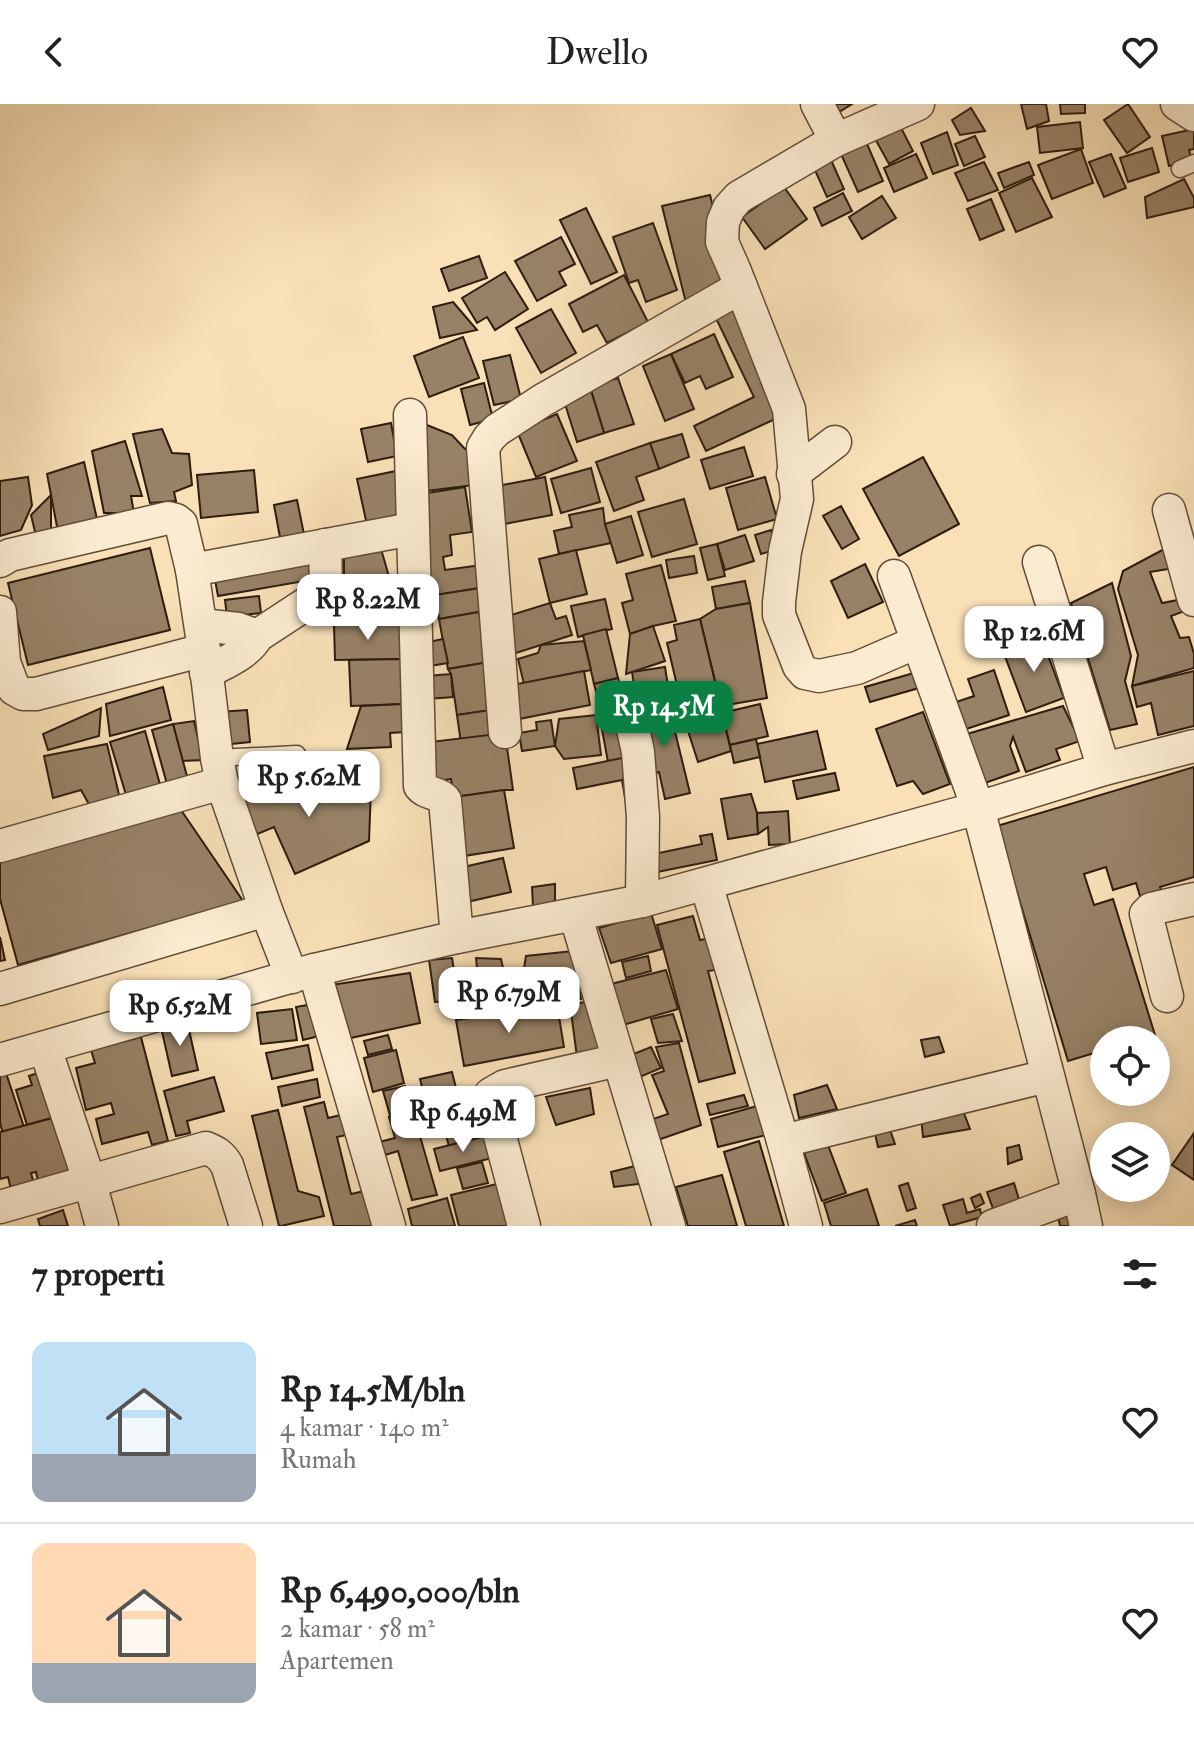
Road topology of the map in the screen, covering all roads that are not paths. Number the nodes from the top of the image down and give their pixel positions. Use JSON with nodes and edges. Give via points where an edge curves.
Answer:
{"nodes":[{"id":1,"x":817,"y":104,"type":"edge"},
{"id":2,"x":918,"y":104,"type":"edge"},
{"id":3,"x":1177,"y":104,"type":"edge"},
{"id":4,"x":1194,"y":115,"type":"edge"},
{"id":5,"x":836,"y":140,"type":"junction"},
{"id":6,"x":741,"y":287,"type":"junction"},
{"id":7,"x":410,"y":415,"type":"dead end"},
{"id":8,"x":835,"y":442,"type":"dead end"},
{"id":9,"x":793,"y":474,"type":"junction"},
{"id":10,"x":1169,"y":510,"type":"dead end"},
{"id":11,"x":412,"y":529,"type":"junction"},
{"id":12,"x":325,"y":545,"type":"junction"},
{"id":13,"x":0,"y":561,"type":"edge"},
{"id":14,"x":1039,"y":562,"type":"dead end"},
{"id":15,"x":192,"y":570,"type":"junction"},
{"id":16,"x":894,"y":576,"type":"dead end"},
{"id":17,"x":1194,"y":600,"type":"edge"},
{"id":18,"x":0,"y":612,"type":"edge"},
{"id":19,"x":257,"y":636,"type":"junction"},
{"id":20,"x":917,"y":642,"type":"junction"},
{"id":21,"x":204,"y":649,"type":"junction"},
{"id":22,"x":630,"y":715,"type":"dead end"},
{"id":23,"x":505,"y":732,"type":"dead end"},
{"id":24,"x":1194,"y":746,"type":"edge"},
{"id":25,"x":297,"y":754,"type":"dead end"},
{"id":26,"x":1104,"y":769,"type":"junction"},
{"id":27,"x":219,"y":770,"type":"junction"},
{"id":28,"x":978,"y":808,"type":"junction"},
{"id":29,"x":0,"y":846,"type":"edge"},
{"id":30,"x":706,"y":884,"type":"junction"},
{"id":31,"x":1194,"y":899,"type":"edge"},
{"id":32,"x":642,"y":901,"type":"junction"},
{"id":33,"x":266,"y":910,"type":"junction"},
{"id":34,"x":575,"y":914,"type":"junction"},
{"id":35,"x":457,"y":937,"type":"junction"},
{"id":36,"x":303,"y":974,"type":"junction"},
{"id":37,"x":0,"y":989,"type":"edge"},
{"id":38,"x":1167,"y":996,"type":"dead end"},
{"id":39,"x":45,"y":1048,"type":"junction"},
{"id":40,"x":0,"y":1060,"type":"edge"},
{"id":41,"x":619,"y":1060,"type":"junction"},
{"id":42,"x":1047,"y":1076,"type":"junction"},
{"id":43,"x":783,"y":1141,"type":"junction"},
{"id":44,"x":90,"y":1183,"type":"junction"},
{"id":45,"x":1079,"y":1194,"type":"junction"},
{"id":46,"x":0,"y":1207,"type":"edge"},
{"id":47,"x":102,"y":1226,"type":"edge"},
{"id":48,"x":246,"y":1226,"type":"edge"},
{"id":49,"x":389,"y":1226,"type":"edge"},
{"id":50,"x":524,"y":1226,"type":"edge"},
{"id":51,"x":669,"y":1226,"type":"edge"},
{"id":52,"x":806,"y":1226,"type":"edge"},
{"id":53,"x":993,"y":1226,"type":"edge"},
{"id":54,"x":1086,"y":1226,"type":"edge"}],
"edges":[{"from":1,"to":5,"type":"street"},
{"from":2,"to":5,"type":"street"},
{"from":3,"to":4,"type":"street"},
{"from":5,"to":6,"type":"street","via":[[729,208],[722,242]]},
{"from":6,"to":9,"type":"street","via":[[789,409]]},
{"from":6,"to":23,"type":"street","via":[[543,400],[497,430],[483,448]]},
{"from":7,"to":11,"type":"street"},
{"from":8,"to":9,"type":"street"},
{"from":9,"to":20,"type":"street","via":[[797,499],[779,615],[799,666],[819,676],[857,668]]},
{"from":10,"to":17,"type":"street"},
{"from":11,"to":12,"type":"street"},
{"from":11,"to":35,"type":"street","via":[[420,786],[443,797],[446,806]]},
{"from":12,"to":15,"type":"street"},
{"from":12,"to":19,"type":"street","via":[[326,586],[321,594]]},
{"from":13,"to":15,"type":"street","via":[[168,518],[181,524]]},
{"from":14,"to":26,"type":"street"},
{"from":15,"to":21,"type":"street"},
{"from":16,"to":20,"type":"street"},
{"from":18,"to":21,"type":"street","via":[[4,662],[14,689],[23,694]]},
{"from":19,"to":21,"type":"street","via":[[238,629]]},
{"from":19,"to":21,"type":"street","via":[[246,650]]},
{"from":20,"to":28,"type":"street"},
{"from":21,"to":27,"type":"street"},
{"from":22,"to":32,"type":"street","via":[[642,804]]},
{"from":24,"to":26,"type":"street"},
{"from":25,"to":27,"type":"lane"},
{"from":26,"to":28,"type":"street"},
{"from":27,"to":29,"type":"street"},
{"from":27,"to":33,"type":"street"},
{"from":28,"to":30,"type":"street"},
{"from":28,"to":42,"type":"street"},
{"from":30,"to":32,"type":"street"},
{"from":30,"to":43,"type":"street"},
{"from":31,"to":38,"type":"street","via":[[1146,914]]},
{"from":32,"to":34,"type":"street"},
{"from":33,"to":36,"type":"street"},
{"from":33,"to":37,"type":"street"},
{"from":34,"to":35,"type":"street"},
{"from":34,"to":41,"type":"street"},
{"from":35,"to":36,"type":"street"},
{"from":36,"to":39,"type":"street"},
{"from":36,"to":49,"type":"street"},
{"from":39,"to":40,"type":"street"},
{"from":39,"to":44,"type":"street"},
{"from":41,"to":50,"type":"street","via":[[505,1086],[491,1094]]},
{"from":41,"to":51,"type":"street"},
{"from":42,"to":43,"type":"street"},
{"from":42,"to":45,"type":"street"},
{"from":43,"to":52,"type":"street"},
{"from":44,"to":46,"type":"street"},
{"from":44,"to":47,"type":"street"},
{"from":44,"to":48,"type":"street","via":[[206,1148],[227,1165]]},
{"from":45,"to":53,"type":"street"},
{"from":45,"to":54,"type":"street"}]}
